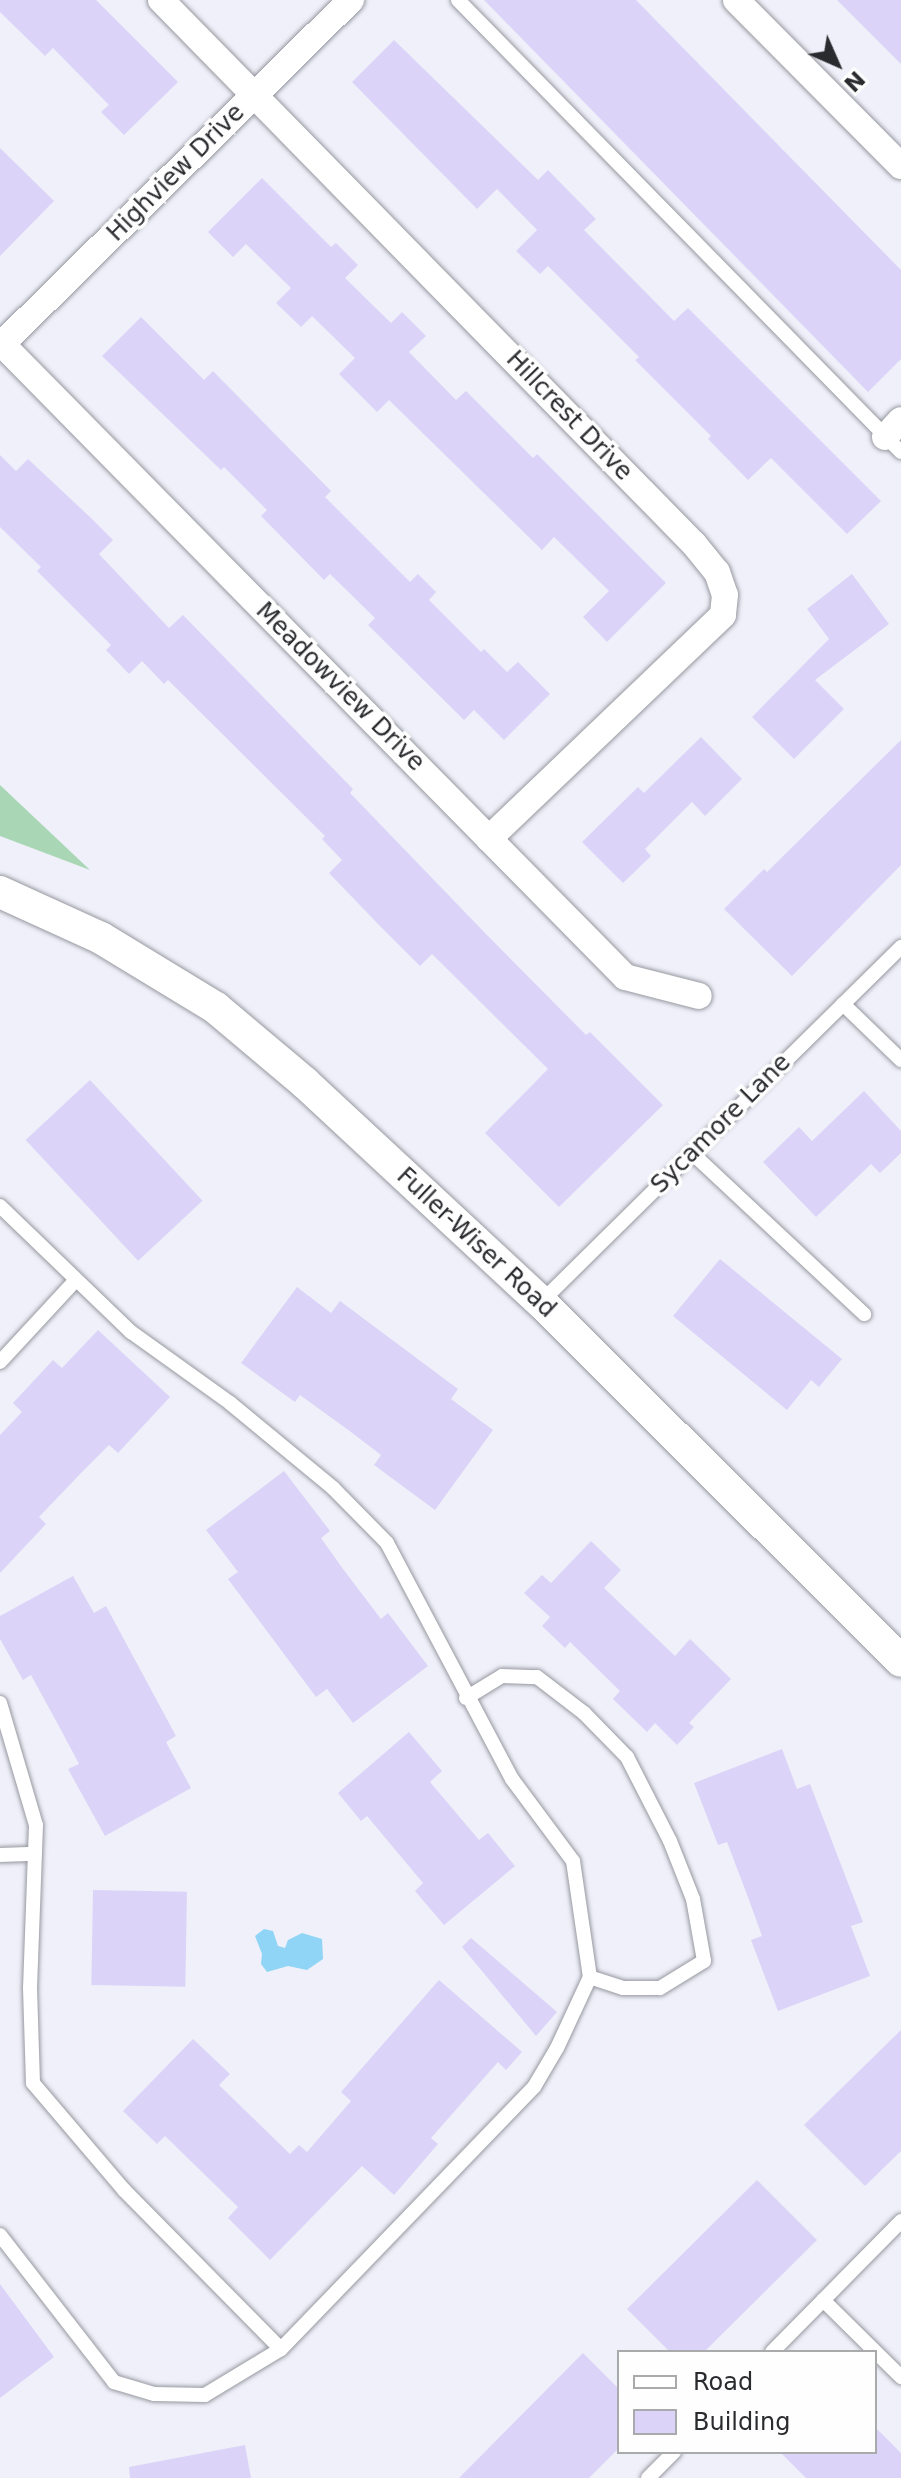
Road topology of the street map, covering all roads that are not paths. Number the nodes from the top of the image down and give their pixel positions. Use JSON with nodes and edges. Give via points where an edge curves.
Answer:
{"nodes":[{"id":1,"x":161,"y":0,"type":"edge"},
{"id":2,"x":351,"y":0,"type":"edge"},
{"id":3,"x":458,"y":0,"type":"edge"},
{"id":4,"x":736,"y":0,"type":"edge"},
{"id":5,"x":256,"y":94,"type":"junction"},
{"id":6,"x":901,"y":166,"type":"edge"},
{"id":7,"x":1,"y":344,"type":"edge"},
{"id":8,"x":896,"y":436,"type":"edge"},
{"id":9,"x":489,"y":839,"type":"junction"},
{"id":10,"x":0,"y":892,"type":"edge"},
{"id":11,"x":901,"y":947,"type":"edge"},
{"id":12,"x":699,"y":996,"type":"dead end"},
{"id":13,"x":843,"y":1004,"type":"junction"},
{"id":14,"x":901,"y":1060,"type":"edge"},
{"id":15,"x":692,"y":1153,"type":"junction"},
{"id":16,"x":0,"y":1206,"type":"edge"},
{"id":17,"x":76,"y":1280,"type":"junction"},
{"id":18,"x":541,"y":1302,"type":"junction"},
{"id":19,"x":864,"y":1314,"type":"dead end"},
{"id":20,"x":0,"y":1362,"type":"edge"},
{"id":21,"x":901,"y":1661,"type":"edge"},
{"id":22,"x":466,"y":1698,"type":"junction"},
{"id":23,"x":0,"y":1703,"type":"edge"},
{"id":24,"x":35,"y":1854,"type":"junction"},
{"id":25,"x":0,"y":1855,"type":"edge"},
{"id":26,"x":590,"y":1977,"type":"junction"},
{"id":27,"x":901,"y":2221,"type":"edge"},
{"id":28,"x":0,"y":2235,"type":"edge"},
{"id":29,"x":823,"y":2300,"type":"junction"},
{"id":30,"x":281,"y":2349,"type":"junction"},
{"id":31,"x":774,"y":2350,"type":"edge"},
{"id":32,"x":874,"y":2350,"type":"edge"},
{"id":33,"x":877,"y":2353,"type":"edge"},
{"id":34,"x":901,"y":2377,"type":"edge"},
{"id":35,"x":672,"y":2454,"type":"edge"},
{"id":36,"x":648,"y":2478,"type":"edge"}],
"edges":[{"from":1,"to":5,"type":"street","name":"Hillcrest Drive"},
{"from":2,"to":5,"type":"street","name":"Highview Drive"},
{"from":3,"to":8,"type":"lane"},
{"from":4,"to":6,"type":"street"},
{"from":5,"to":7,"type":"street","name":"Highview Drive"},
{"from":5,"to":9,"type":"street","name":"Hillcrest Drive","via":[[694,544],[717,572],[725,595],[723,615]]},
{"from":7,"to":9,"type":"street","name":"Meadowview Drive"},
{"from":9,"to":12,"type":"street","name":"Meadowview Drive","via":[[625,977]]},
{"from":10,"to":18,"type":"street","name":"Fuller-Wiser Road","via":[[101,938],[216,1008],[305,1083]]},
{"from":11,"to":13,"type":"lane","name":"Sycamore Lane"},
{"from":13,"to":14,"type":"lane"},
{"from":13,"to":15,"type":"lane","name":"Sycamore Lane"},
{"from":15,"to":18,"type":"lane","name":"Sycamore Lane"},
{"from":15,"to":19,"type":"lane"},
{"from":16,"to":17,"type":"lane"},
{"from":17,"to":20,"type":"lane"},
{"from":17,"to":22,"type":"lane","via":[[131,1332],[230,1403],[333,1488],[387,1543]]},
{"from":18,"to":21,"type":"street","name":"Fuller-Wiser Road"},
{"from":22,"to":26,"type":"lane","via":[[512,1779],[573,1861]]},
{"from":22,"to":26,"type":"lane","via":[[502,1676],[537,1677],[584,1713],[627,1757],[670,1841],[693,1899],[704,1961],[660,1988],[623,1988]]},
{"from":23,"to":24,"type":"lane","via":[[36,1825]]},
{"from":24,"to":25,"type":"lane"},
{"from":24,"to":30,"type":"lane","via":[[33,2083],[124,2190]]},
{"from":26,"to":30,"type":"lane","via":[[534,2087]]},
{"from":27,"to":29,"type":"lane"},
{"from":28,"to":30,"type":"lane","via":[[114,2382],[154,2394],[205,2395]]},
{"from":29,"to":31,"type":"lane"},
{"from":29,"to":32,"type":"lane"},
{"from":33,"to":34,"type":"lane"},
{"from":35,"to":36,"type":"lane"}]}
